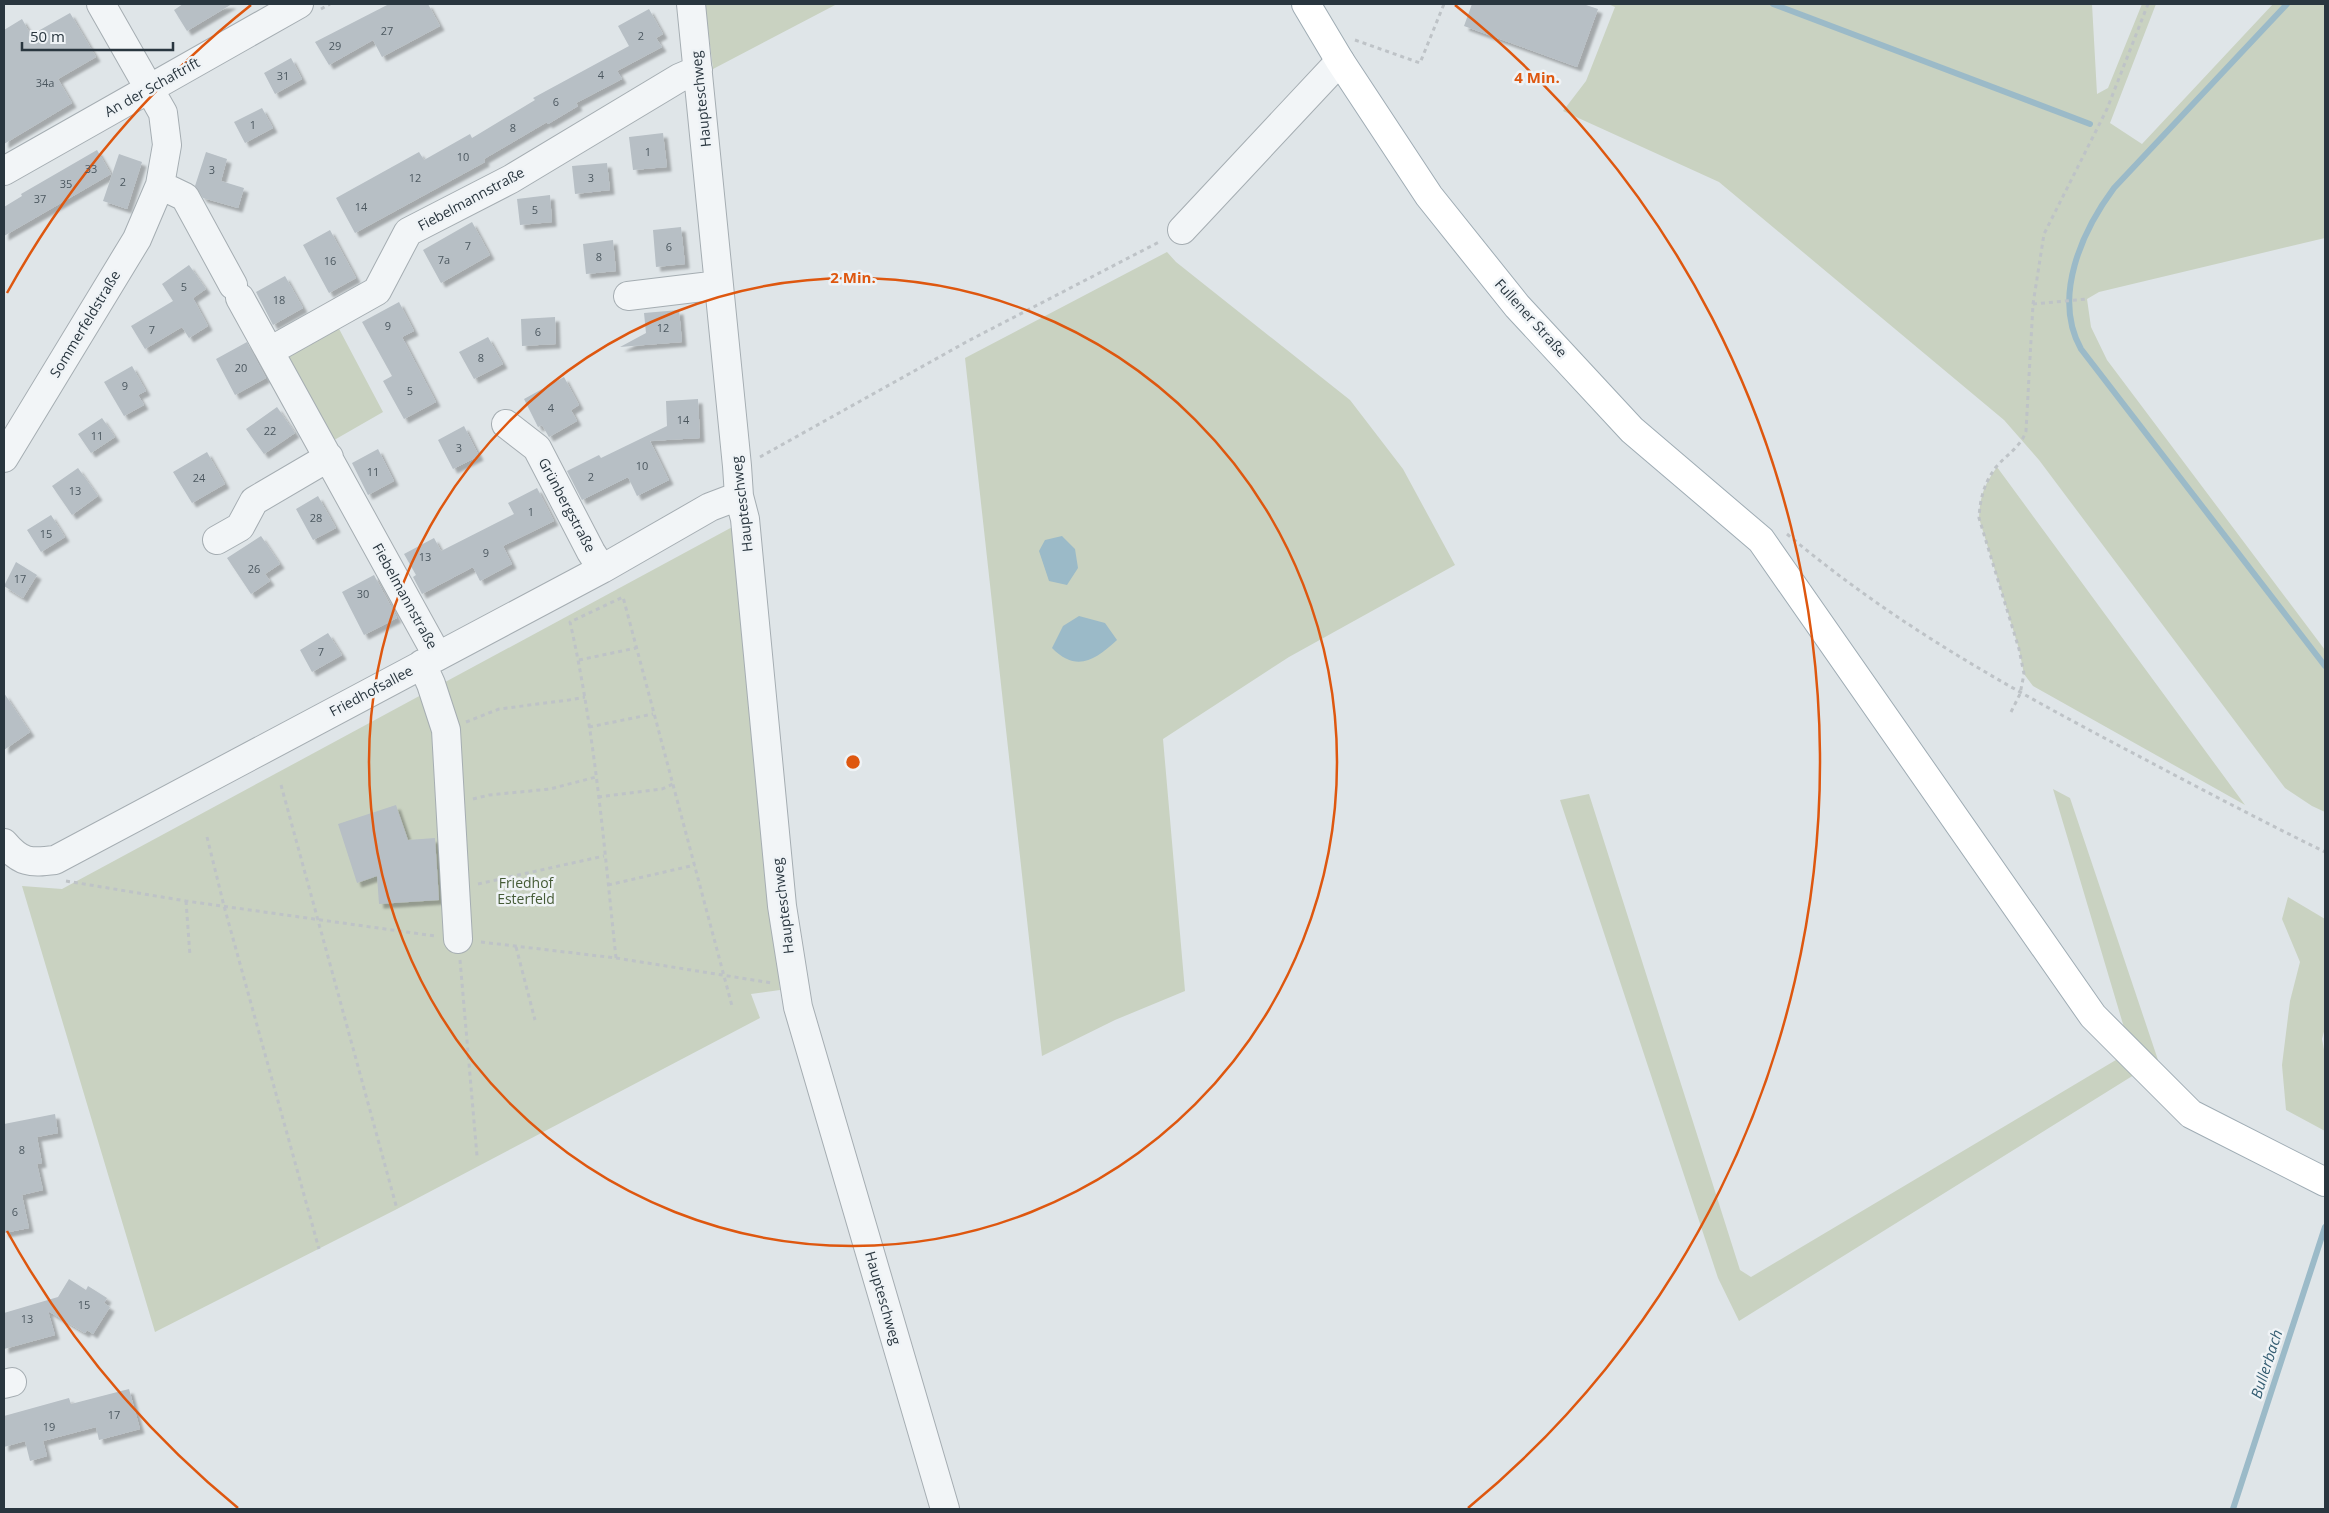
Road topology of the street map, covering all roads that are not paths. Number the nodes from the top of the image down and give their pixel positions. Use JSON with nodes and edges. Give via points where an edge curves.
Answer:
{"nodes":[{"id":1,"x":101,"y":4,"type":"edge"},
{"id":2,"x":299,"y":4,"type":"edge"},
{"id":3,"x":691,"y":4,"type":"edge"},
{"id":4,"x":1306,"y":4,"type":"edge"},
{"id":5,"x":1348,"y":48,"type":"junction"},
{"id":6,"x":698,"y":70,"type":"junction"},
{"id":7,"x":149,"y":89,"type":"junction"},
{"id":8,"x":4,"y":171,"type":"edge"},
{"id":9,"x":160,"y":186,"type":"junction"},
{"id":10,"x":1182,"y":230,"type":"road end"},
{"id":11,"x":719,"y":285,"type":"junction"},
{"id":12,"x":628,"y":296,"type":"dead end"},
{"id":13,"x":270,"y":352,"type":"junction"},
{"id":14,"x":506,"y":424,"type":"dead end"},
{"id":15,"x":329,"y":457,"type":"junction"},
{"id":16,"x":4,"y":458,"type":"edge"},
{"id":17,"x":738,"y":496,"type":"junction"},
{"id":18,"x":217,"y":540,"type":"dead end"},
{"id":19,"x":602,"y":569,"type":"junction"},
{"id":20,"x":430,"y":660,"type":"junction"},
{"id":21,"x":4,"y":843,"type":"edge"},
{"id":22,"x":458,"y":939,"type":"road end"},
{"id":23,"x":2325,"y":1182,"type":"edge"},
{"id":24,"x":945,"y":1509,"type":"edge"}],
"edges":[{"from":1,"to":7,"type":"street","name":"Sommerfeldstraße"},
{"from":2,"to":7,"type":"street","name":"An der Schaftrift"},
{"from":3,"to":6,"type":"street","name":"Haupteschweg"},
{"from":4,"to":5,"type":"main road","name":"Fullener Straße"},
{"from":5,"to":10,"type":"street"},
{"from":5,"to":23,"type":"main road","name":"Fullener Straße","via":[[1429,196],[1517,306],[1632,430],[1774,537],[2093,1016],[2191,1114]]},
{"from":6,"to":11,"type":"street","name":"Haupteschweg"},
{"from":6,"to":13,"type":"street","name":"Fiebelmannstraße","via":[[679,78],[511,179],[408,232],[377,291]]},
{"from":7,"to":8,"type":"street","name":"An der Schaftrift"},
{"from":7,"to":9,"type":"street","name":"Sommerfeldstraße","via":[[163,113],[167,145]]},
{"from":9,"to":13,"type":"street","name":"Fiebelmannstraße","via":[[185,196]]},
{"from":9,"to":16,"type":"street","name":"Sommerfeldstraße","via":[[137,239]]},
{"from":11,"to":12,"type":"street"},
{"from":11,"to":17,"type":"street","name":"Haupteschweg"},
{"from":13,"to":15,"type":"street","name":"Fiebelmannstraße"},
{"from":14,"to":19,"type":"street","name":"Grünbergstraße","via":[[537,448]]},
{"from":15,"to":18,"type":"street","via":[[254,501],[240,527]]},
{"from":15,"to":20,"type":"street","name":"Fiebelmannstraße"},
{"from":17,"to":19,"type":"street","name":"Friedhofsallee","via":[[710,506]]},
{"from":17,"to":24,"type":"street","name":"Haupteschweg","via":[[744,519],[782,906],[793,983]]},
{"from":19,"to":20,"type":"street","name":"Friedhofsallee"},
{"from":20,"to":21,"type":"street","name":"Friedhofsallee","via":[[55,860],[36,862],[16,857]]},
{"from":20,"to":22,"type":"street","name":"Fiebelmannstraße","via":[[431,684],[446,730]]}]}
